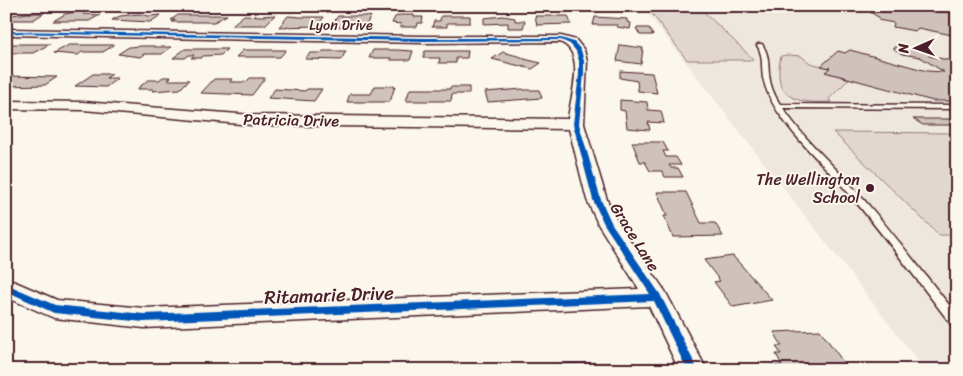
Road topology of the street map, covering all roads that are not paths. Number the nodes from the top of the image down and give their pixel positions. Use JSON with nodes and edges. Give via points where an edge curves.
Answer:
{"nodes":[{"id":1,"x":6,"y":32,"type":"edge"},
{"id":2,"x":760,"y":45,"type":"dead end"},
{"id":3,"x":579,"y":52,"type":"joint"},
{"id":4,"x":6,"y":105,"type":"edge"},
{"id":5,"x":778,"y":106,"type":"junction"},
{"id":6,"x":957,"y":107,"type":"edge"},
{"id":7,"x":576,"y":124,"type":"junction"},
{"id":8,"x":6,"y":287,"type":"edge"},
{"id":9,"x":657,"y":297,"type":"junction"},
{"id":10,"x":955,"y":321,"type":"edge"},
{"id":11,"x":693,"y":370,"type":"edge"}],
"edges":[{"from":1,"to":3,"type":"street","name":"Lyon Drive","via":[[560,39],[575,44]]},
{"from":2,"to":5,"type":"lane","via":[[765,53],[770,93]]},
{"from":3,"to":7,"type":"street","name":"Grace Lane","via":[[582,71]]},
{"from":4,"to":7,"type":"street","name":"Patricia Drive","via":[[83,106],[252,120]]},
{"from":5,"to":6,"type":"lane"},
{"from":5,"to":10,"type":"lane","via":[[795,130],[880,225]]},
{"from":7,"to":9,"type":"street","name":"Grace Lane","via":[[597,200],[608,224]]},
{"from":8,"to":9,"type":"street","name":"Ritamarie Drive","via":[[54,309],[144,318]]},
{"from":9,"to":11,"type":"street","name":"Grace Lane"}]}
